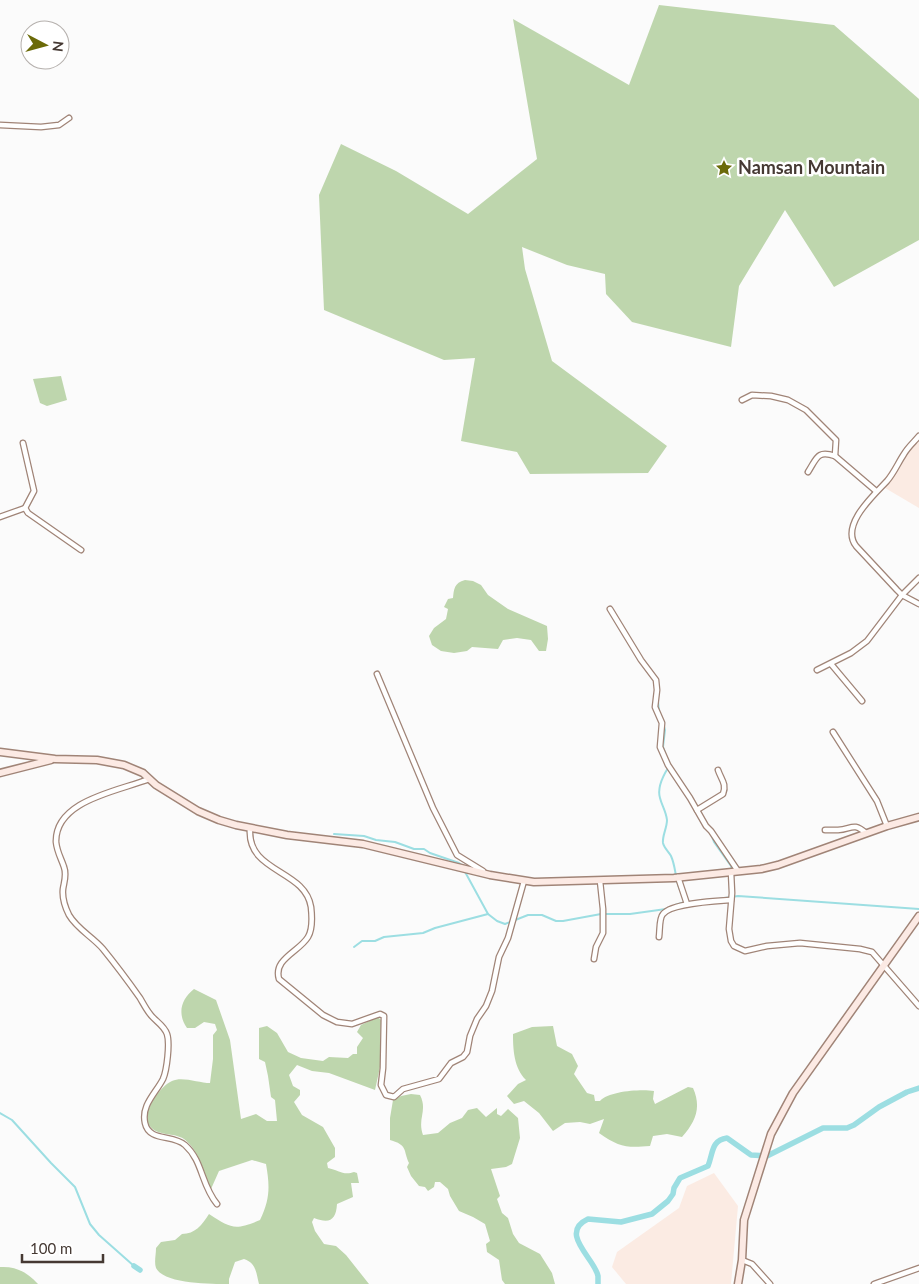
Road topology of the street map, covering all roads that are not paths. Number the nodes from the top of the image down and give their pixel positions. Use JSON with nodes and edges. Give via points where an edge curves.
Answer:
{"nodes":[{"id":1,"x":69,"y":118,"type":"dead end"},
{"id":2,"x":0,"y":125,"type":"edge"},
{"id":3,"x":742,"y":400,"type":"dead end"},
{"id":4,"x":919,"y":436,"type":"edge"},
{"id":5,"x":23,"y":443,"type":"dead end"},
{"id":6,"x":835,"y":456,"type":"junction"},
{"id":7,"x":808,"y":472,"type":"dead end"},
{"id":8,"x":876,"y":491,"type":"junction"},
{"id":9,"x":25,"y":508,"type":"junction"},
{"id":10,"x":0,"y":517,"type":"edge"},
{"id":11,"x":81,"y":550,"type":"dead end"},
{"id":12,"x":919,"y":578,"type":"edge"},
{"id":13,"x":902,"y":596,"type":"junction"},
{"id":14,"x":919,"y":604,"type":"edge"},
{"id":15,"x":610,"y":610,"type":"dead end"},
{"id":16,"x":831,"y":664,"type":"junction"},
{"id":17,"x":816,"y":670,"type":"dead end"},
{"id":18,"x":378,"y":674,"type":"dead end"},
{"id":19,"x":862,"y":701,"type":"dead end"},
{"id":20,"x":833,"y":732,"type":"dead end"},
{"id":21,"x":0,"y":752,"type":"edge"},
{"id":22,"x":55,"y":760,"type":"junction"},
{"id":23,"x":718,"y":770,"type":"dead end"},
{"id":24,"x":0,"y":773,"type":"edge"},
{"id":25,"x":150,"y":779,"type":"junction"},
{"id":26,"x":697,"y":810,"type":"junction"},
{"id":27,"x":919,"y":818,"type":"edge"},
{"id":28,"x":887,"y":826,"type":"junction"},
{"id":29,"x":250,"y":829,"type":"junction"},
{"id":30,"x":824,"y":830,"type":"dead end"},
{"id":31,"x":866,"y":833,"type":"junction"},
{"id":32,"x":733,"y":871,"type":"junction"},
{"id":33,"x":490,"y":875,"type":"junction"},
{"id":34,"x":676,"y":877,"type":"junction"},
{"id":35,"x":524,"y":881,"type":"junction"},
{"id":36,"x":600,"y":881,"type":"junction"},
{"id":37,"x":731,"y":900,"type":"junction"},
{"id":38,"x":687,"y":904,"type":"junction"},
{"id":39,"x":919,"y":916,"type":"edge"},
{"id":40,"x":659,"y":936,"type":"dead end"},
{"id":41,"x":594,"y":958,"type":"dead end"},
{"id":42,"x":884,"y":964,"type":"junction"},
{"id":43,"x":919,"y":1006,"type":"edge"},
{"id":44,"x":217,"y":1204,"type":"dead end"},
{"id":45,"x":742,"y":1260,"type":"junction"},
{"id":46,"x":919,"y":1268,"type":"edge"},
{"id":47,"x":883,"y":1282,"type":"edge"},
{"id":48,"x":738,"y":1284,"type":"edge"},
{"id":49,"x":770,"y":1284,"type":"edge"},
{"id":50,"x":874,"y":1284,"type":"edge"}],
"edges":[{"from":1,"to":2,"type":"street","via":[[59,125],[41,127]]},
{"from":3,"to":6,"type":"street","via":[[752,395],[771,396],[788,400],[806,410],[836,440]]},
{"from":4,"to":8,"type":"street","via":[[888,480]]},
{"from":5,"to":9,"type":"street","via":[[34,491]]},
{"from":6,"to":7,"type":"street","via":[[824,452],[819,454]]},
{"from":6,"to":8,"type":"street"},
{"from":8,"to":13,"type":"street","via":[[853,523],[851,540]]},
{"from":9,"to":10,"type":"street"},
{"from":9,"to":11,"type":"street"},
{"from":12,"to":13,"type":"street"},
{"from":13,"to":14,"type":"street"},
{"from":13,"to":16,"type":"street","via":[[867,641]]},
{"from":15,"to":26,"type":"street","via":[[656,680],[655,707],[662,723],[660,747]]},
{"from":16,"to":17,"type":"street"},
{"from":16,"to":19,"type":"street"},
{"from":18,"to":33,"type":"street","via":[[433,808],[457,855]]},
{"from":20,"to":28,"type":"street","via":[[877,800]]},
{"from":21,"to":22,"type":"main road"},
{"from":22,"to":24,"type":"main road"},
{"from":22,"to":25,"type":"main road","via":[[110,762],[135,768]]},
{"from":23,"to":26,"type":"street","via":[[724,781],[723,794]]},
{"from":25,"to":29,"type":"main road","via":[[198,811]]},
{"from":25,"to":44,"type":"street","via":[[84,803],[62,820],[56,843],[65,874],[63,896],[69,915],[103,949],[167,1034],[166,1070],[146,1106],[144,1121],[152,1134],[186,1145],[194,1155],[206,1189]]},
{"from":26,"to":32,"type":"street"},
{"from":27,"to":28,"type":"main road"},
{"from":28,"to":31,"type":"main road"},
{"from":29,"to":33,"type":"main road","via":[[363,844]]},
{"from":29,"to":35,"type":"street","via":[[254,851],[264,862],[296,883],[311,907],[308,937],[282,962],[279,979],[323,1015],[337,1022],[352,1024],[380,1014],[384,1016],[381,1085],[390,1097],[403,1089],[439,1079],[451,1063],[467,1052],[470,1036],[492,991],[499,957],[508,938]]},
{"from":30,"to":31,"type":"street","via":[[855,826]]},
{"from":31,"to":32,"type":"main road","via":[[778,866]]},
{"from":32,"to":34,"type":"main road"},
{"from":32,"to":37,"type":"street"},
{"from":33,"to":35,"type":"main road"},
{"from":34,"to":36,"type":"main road"},
{"from":34,"to":38,"type":"street"},
{"from":35,"to":36,"type":"main road"},
{"from":36,"to":41,"type":"street","via":[[603,933]]},
{"from":37,"to":38,"type":"street"},
{"from":37,"to":42,"type":"street","via":[[729,929],[731,941],[738,949],[745,951],[787,943],[860,948],[872,952]]},
{"from":38,"to":40,"type":"street","via":[[664,912]]},
{"from":39,"to":42,"type":"main road"},
{"from":42,"to":43,"type":"street"},
{"from":42,"to":45,"type":"main road","via":[[793,1093],[771,1134],[744,1220]]},
{"from":45,"to":48,"type":"main road"},
{"from":45,"to":49,"type":"street","via":[[752,1264]]},
{"from":46,"to":47,"type":"street"},
{"from":47,"to":50,"type":"street"}]}
